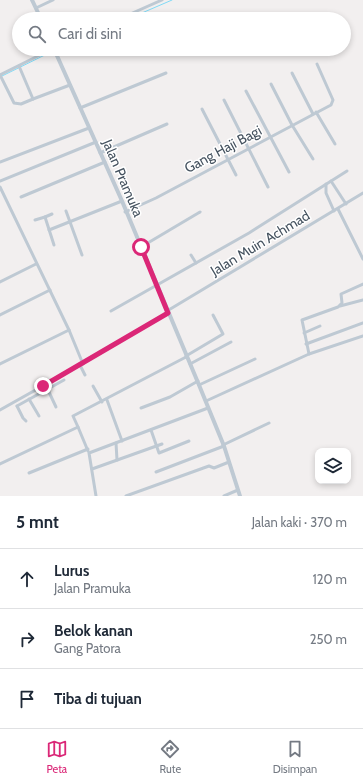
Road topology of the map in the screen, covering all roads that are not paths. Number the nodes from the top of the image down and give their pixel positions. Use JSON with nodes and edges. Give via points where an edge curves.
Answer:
{"nodes":[{"id":1,"x":32,"y":0,"type":"edge"},
{"id":2,"x":53,"y":0,"type":"edge"},
{"id":3,"x":162,"y":0,"type":"edge"},
{"id":4,"x":36,"y":8,"type":"junction"},
{"id":5,"x":38,"y":12,"type":"edge"},
{"id":6,"x":135,"y":12,"type":"edge"},
{"id":7,"x":40,"y":56,"type":"edge"},
{"id":8,"x":56,"y":56,"type":"edge"},
{"id":9,"x":317,"y":64,"type":"dead end"},
{"id":10,"x":19,"y":67,"type":"junction"},
{"id":11,"x":166,"y":73,"type":"dead end"},
{"id":12,"x":292,"y":73,"type":"dead end"},
{"id":13,"x":1,"y":76,"type":"edge"},
{"id":14,"x":271,"y":84,"type":"dead end"},
{"id":15,"x":70,"y":85,"type":"junction"},
{"id":16,"x":246,"y":91,"type":"dead end"},
{"id":17,"x":33,"y":99,"type":"junction"},
{"id":18,"x":224,"y":100,"type":"dead end"},
{"id":19,"x":80,"y":108,"type":"junction"},
{"id":20,"x":202,"y":109,"type":"dead end"},
{"id":21,"x":314,"y":113,"type":"junction"},
{"id":22,"x":166,"y":124,"type":"dead end"},
{"id":23,"x":292,"y":125,"type":"junction"},
{"id":24,"x":89,"y":128,"type":"junction"},
{"id":25,"x":270,"y":136,"type":"junction"},
{"id":26,"x":96,"y":142,"type":"junction"},
{"id":27,"x":335,"y":144,"type":"dead end"},
{"id":28,"x":248,"y":148,"type":"junction"},
{"id":29,"x":100,"y":153,"type":"junction"},
{"id":30,"x":227,"y":159,"type":"junction"},
{"id":31,"x":313,"y":159,"type":"dead end"},
{"id":32,"x":0,"y":162,"type":"edge"},
{"id":33,"x":105,"y":162,"type":"junction"},
{"id":34,"x":347,"y":171,"type":"dead end"},
{"id":35,"x":289,"y":172,"type":"dead end"},
{"id":36,"x":236,"y":175,"type":"dead end"},
{"id":37,"x":0,"y":181,"type":"edge"},
{"id":38,"x":331,"y":181,"type":"junction"},
{"id":39,"x":326,"y":184,"type":"junction"},
{"id":40,"x":0,"y":187,"type":"edge"},
{"id":41,"x":268,"y":187,"type":"dead end"},
{"id":42,"x":363,"y":193,"type":"edge"},
{"id":43,"x":21,"y":196,"type":"dead end"},
{"id":44,"x":122,"y":202,"type":"junction"},
{"id":45,"x":346,"y":204,"type":"junction"},
{"id":46,"x":336,"y":210,"type":"junction"},
{"id":47,"x":66,"y":211,"type":"dead end"},
{"id":48,"x":125,"y":212,"type":"junction"},
{"id":49,"x":200,"y":212,"type":"dead end"},
{"id":50,"x":52,"y":214,"type":"dead end"},
{"id":51,"x":45,"y":217,"type":"junction"},
{"id":52,"x":35,"y":220,"type":"dead end"},
{"id":53,"x":69,"y":222,"type":"junction"},
{"id":54,"x":49,"y":230,"type":"junction"},
{"id":55,"x":54,"y":245,"type":"dead end"},
{"id":56,"x":141,"y":247,"type":"junction"},
{"id":57,"x":82,"y":255,"type":"dead end"},
{"id":58,"x":191,"y":255,"type":"dead end"},
{"id":59,"x":363,"y":259,"type":"edge"},
{"id":60,"x":196,"y":263,"type":"junction"},
{"id":61,"x":36,"y":264,"type":"junction"},
{"id":62,"x":0,"y":282,"type":"edge"},
{"id":63,"x":363,"y":284,"type":"edge"},
{"id":64,"x":157,"y":286,"type":"junction"},
{"id":65,"x":50,"y":290,"type":"junction"},
{"id":66,"x":363,"y":300,"type":"edge"},
{"id":67,"x":340,"y":306,"type":"junction"},
{"id":68,"x":111,"y":311,"type":"dead end"},
{"id":69,"x":168,"y":312,"type":"junction"},
{"id":70,"x":213,"y":314,"type":"dead end"},
{"id":71,"x":0,"y":315,"type":"edge"},
{"id":72,"x":363,"y":323,"type":"edge"},
{"id":73,"x":320,"y":326,"type":"dead end"},
{"id":74,"x":69,"y":330,"type":"junction"},
{"id":75,"x":304,"y":333,"type":"junction"},
{"id":76,"x":363,"y":336,"type":"edge"},
{"id":77,"x":231,"y":342,"type":"dead end"},
{"id":78,"x":306,"y":344,"type":"junction"},
{"id":79,"x":309,"y":354,"type":"junction"},
{"id":80,"x":186,"y":357,"type":"junction"},
{"id":81,"x":255,"y":359,"type":"dead end"},
{"id":82,"x":0,"y":364,"type":"edge"},
{"id":83,"x":190,"y":364,"type":"junction"},
{"id":84,"x":81,"y":365,"type":"junction"},
{"id":85,"x":86,"y":375,"type":"dead end"},
{"id":86,"x":64,"y":380,"type":"dead end"},
{"id":87,"x":51,"y":382,"type":"junction"},
{"id":88,"x":199,"y":383,"type":"junction"},
{"id":89,"x":43,"y":386,"type":"junction"},
{"id":90,"x":54,"y":386,"type":"junction"},
{"id":91,"x":92,"y":386,"type":"dead end"},
{"id":92,"x":47,"y":390,"type":"junction"},
{"id":93,"x":27,"y":395,"type":"junction"},
{"id":94,"x":29,"y":399,"type":"junction"},
{"id":95,"x":107,"y":400,"type":"junction"},
{"id":96,"x":206,"y":401,"type":"junction"},
{"id":97,"x":15,"y":402,"type":"junction"},
{"id":98,"x":102,"y":402,"type":"junction"},
{"id":99,"x":17,"y":406,"type":"junction"},
{"id":100,"x":56,"y":406,"type":"dead end"},
{"id":101,"x":141,"y":408,"type":"dead end"},
{"id":102,"x":208,"y":408,"type":"junction"},
{"id":103,"x":0,"y":410,"type":"edge"},
{"id":104,"x":39,"y":416,"type":"dead end"},
{"id":105,"x":26,"y":421,"type":"dead end"},
{"id":106,"x":269,"y":423,"type":"dead end"},
{"id":107,"x":78,"y":427,"type":"junction"},
{"id":108,"x":151,"y":430,"type":"junction"},
{"id":109,"x":122,"y":441,"type":"junction"},
{"id":110,"x":189,"y":441,"type":"dead end"},
{"id":111,"x":116,"y":443,"type":"junction"},
{"id":112,"x":162,"y":444,"type":"dead end"},
{"id":113,"x":156,"y":446,"type":"junction"},
{"id":114,"x":223,"y":446,"type":"junction"},
{"id":115,"x":88,"y":451,"type":"junction"},
{"id":116,"x":117,"y":460,"type":"junction"},
{"id":117,"x":229,"y":462,"type":"junction"},
{"id":118,"x":0,"y":464,"type":"edge"},
{"id":119,"x":92,"y":469,"type":"junction"},
{"id":120,"x":156,"y":472,"type":"dead end"},
{"id":121,"x":29,"y":473,"type":"dead end"},
{"id":122,"x":238,"y":490,"type":"junction"},
{"id":123,"x":96,"y":496,"type":"edge"},
{"id":124,"x":126,"y":496,"type":"edge"},
{"id":125,"x":224,"y":496,"type":"edge"},
{"id":126,"x":240,"y":496,"type":"edge"}],
"edges":[{"from":1,"to":4,"type":"street"},
{"from":2,"to":4,"type":"street"},
{"from":3,"to":6,"type":"street"},
{"from":4,"to":5,"type":"street"},
{"from":7,"to":10,"type":"street"},
{"from":8,"to":15,"type":"street","name":"Jalan Pramuka"},
{"from":9,"to":21,"type":"street","name":"Gang Haji Bagi","via":[[333,100],[331,104]]},
{"from":10,"to":13,"type":"street"},
{"from":10,"to":17,"type":"street"},
{"from":11,"to":19,"type":"street"},
{"from":12,"to":21,"type":"street"},
{"from":13,"to":17,"type":"street","via":[[14,104]]},
{"from":14,"to":23,"type":"street"},
{"from":15,"to":17,"type":"street"},
{"from":15,"to":19,"type":"street","name":"Jalan Pramuka"},
{"from":16,"to":25,"type":"street"},
{"from":18,"to":28,"type":"street"},
{"from":19,"to":24,"type":"street","name":"Jalan Pramuka"},
{"from":20,"to":30,"type":"street"},
{"from":21,"to":23,"type":"street","name":"Gang Haji Bagi"},
{"from":21,"to":27,"type":"street"},
{"from":22,"to":29,"type":"street"},
{"from":23,"to":25,"type":"street","name":"Gang Haji Bagi"},
{"from":23,"to":31,"type":"street"},
{"from":24,"to":26,"type":"street","name":"Jalan Pramuka"},
{"from":24,"to":32,"type":"street"},
{"from":25,"to":28,"type":"street","name":"Gang Haji Bagi"},
{"from":25,"to":35,"type":"street"},
{"from":26,"to":29,"type":"street","name":"Jalan Pramuka"},
{"from":26,"to":37,"type":"street"},
{"from":28,"to":30,"type":"street","name":"Gang Haji Bagi"},
{"from":28,"to":41,"type":"street"},
{"from":29,"to":33,"type":"street","name":"Jalan Pramuka"},
{"from":30,"to":36,"type":"street"},
{"from":30,"to":48,"type":"street","name":"Gang Haji Bagi"},
{"from":33,"to":43,"type":"street"},
{"from":33,"to":44,"type":"street","name":"Jalan Pramuka"},
{"from":34,"to":38,"type":"street"},
{"from":38,"to":39,"type":"street"},
{"from":38,"to":45,"type":"street"},
{"from":39,"to":46,"type":"street","via":[[326,193]]},
{"from":39,"to":60,"type":"street","via":[[250,233]]},
{"from":40,"to":61,"type":"street"},
{"from":42,"to":45,"type":"street","name":"Jalan Muin Achmad"},
{"from":44,"to":48,"type":"street","name":"Jalan Pramuka"},
{"from":44,"to":53,"type":"street"},
{"from":45,"to":46,"type":"street","name":"Jalan Muin Achmad"},
{"from":46,"to":59,"type":"street"},
{"from":46,"to":69,"type":"street","name":"Jalan Muin Achmad"},
{"from":47,"to":53,"type":"street"},
{"from":48,"to":56,"type":"street","name":"Jalan Pramuka"},
{"from":49,"to":56,"type":"street"},
{"from":50,"to":51,"type":"street"},
{"from":51,"to":52,"type":"street"},
{"from":51,"to":54,"type":"street"},
{"from":53,"to":54,"type":"street"},
{"from":53,"to":57,"type":"street"},
{"from":54,"to":55,"type":"street"},
{"from":56,"to":64,"type":"street","name":"Jalan Pramuka"},
{"from":58,"to":60,"type":"street"},
{"from":60,"to":64,"type":"street"},
{"from":61,"to":62,"type":"street"},
{"from":61,"to":65,"type":"street"},
{"from":63,"to":67,"type":"street","via":[[342,294],[343,301]]},
{"from":64,"to":68,"type":"street"},
{"from":64,"to":69,"type":"street","name":"Jalan Pramuka"},
{"from":65,"to":71,"type":"street"},
{"from":65,"to":74,"type":"street"},
{"from":66,"to":67,"type":"street"},
{"from":67,"to":75,"type":"street","via":[[303,318],[301,321]]},
{"from":69,"to":80,"type":"street","name":"Jalan Pramuka"},
{"from":69,"to":84,"type":"street","name":"Jalan Muin Achmad"},
{"from":70,"to":80,"type":"street","via":[[223,334]]},
{"from":72,"to":78,"type":"street"},
{"from":73,"to":75,"type":"street"},
{"from":74,"to":82,"type":"street"},
{"from":74,"to":84,"type":"street"},
{"from":75,"to":78,"type":"street"},
{"from":76,"to":79,"type":"street"},
{"from":77,"to":83,"type":"street"},
{"from":78,"to":79,"type":"street"},
{"from":79,"to":96,"type":"street"},
{"from":80,"to":83,"type":"street","name":"Jalan Pramuka"},
{"from":80,"to":95,"type":"street"},
{"from":81,"to":88,"type":"street"},
{"from":83,"to":88,"type":"street","name":"Jalan Pramuka"},
{"from":84,"to":85,"type":"street"},
{"from":84,"to":87,"type":"street","name":"Jalan Muin Achmad"},
{"from":86,"to":90,"type":"street"},
{"from":87,"to":89,"type":"street","name":"Jalan Muin Achmad"},
{"from":87,"to":90,"type":"street"},
{"from":88,"to":96,"type":"street","name":"Jalan Pramuka"},
{"from":88,"to":101,"type":"street"},
{"from":89,"to":92,"type":"street"},
{"from":89,"to":93,"type":"street","name":"Jalan Muin Achmad"},
{"from":90,"to":92,"type":"street"},
{"from":91,"to":98,"type":"street"},
{"from":92,"to":94,"type":"street"},
{"from":92,"to":100,"type":"street"},
{"from":93,"to":94,"type":"street"},
{"from":93,"to":97,"type":"street","name":"Jalan Muin Achmad"},
{"from":94,"to":99,"type":"street"},
{"from":94,"to":104,"type":"street"},
{"from":95,"to":98,"type":"street"},
{"from":95,"to":109,"type":"street"},
{"from":96,"to":102,"type":"street","name":"Jalan Pramuka"},
{"from":97,"to":99,"type":"street"},
{"from":97,"to":103,"type":"street","name":"Jalan Muin Achmad"},
{"from":98,"to":107,"type":"street","via":[[73,416]]},
{"from":99,"to":105,"type":"street"},
{"from":102,"to":108,"type":"street"},
{"from":102,"to":114,"type":"street","name":"Jalan Pramuka"},
{"from":106,"to":114,"type":"street"},
{"from":107,"to":115,"type":"street"},
{"from":107,"to":118,"type":"street"},
{"from":108,"to":109,"type":"street"},
{"from":108,"to":113,"type":"street"},
{"from":109,"to":111,"type":"street"},
{"from":110,"to":113,"type":"street","via":[[159,453]]},
{"from":111,"to":115,"type":"street"},
{"from":111,"to":116,"type":"street"},
{"from":112,"to":113,"type":"street"},
{"from":113,"to":116,"type":"street"},
{"from":114,"to":117,"type":"street","name":"Jalan Pramuka"},
{"from":114,"to":120,"type":"street"},
{"from":115,"to":119,"type":"street"},
{"from":115,"to":121,"type":"street"},
{"from":116,"to":119,"type":"street"},
{"from":117,"to":122,"type":"street","name":"Jalan Pramuka"},
{"from":117,"to":124,"type":"street","via":[[214,468],[209,466]]},
{"from":119,"to":123,"type":"street"},
{"from":122,"to":125,"type":"street"},
{"from":122,"to":126,"type":"street","name":"Jalan Pramuka"}]}
